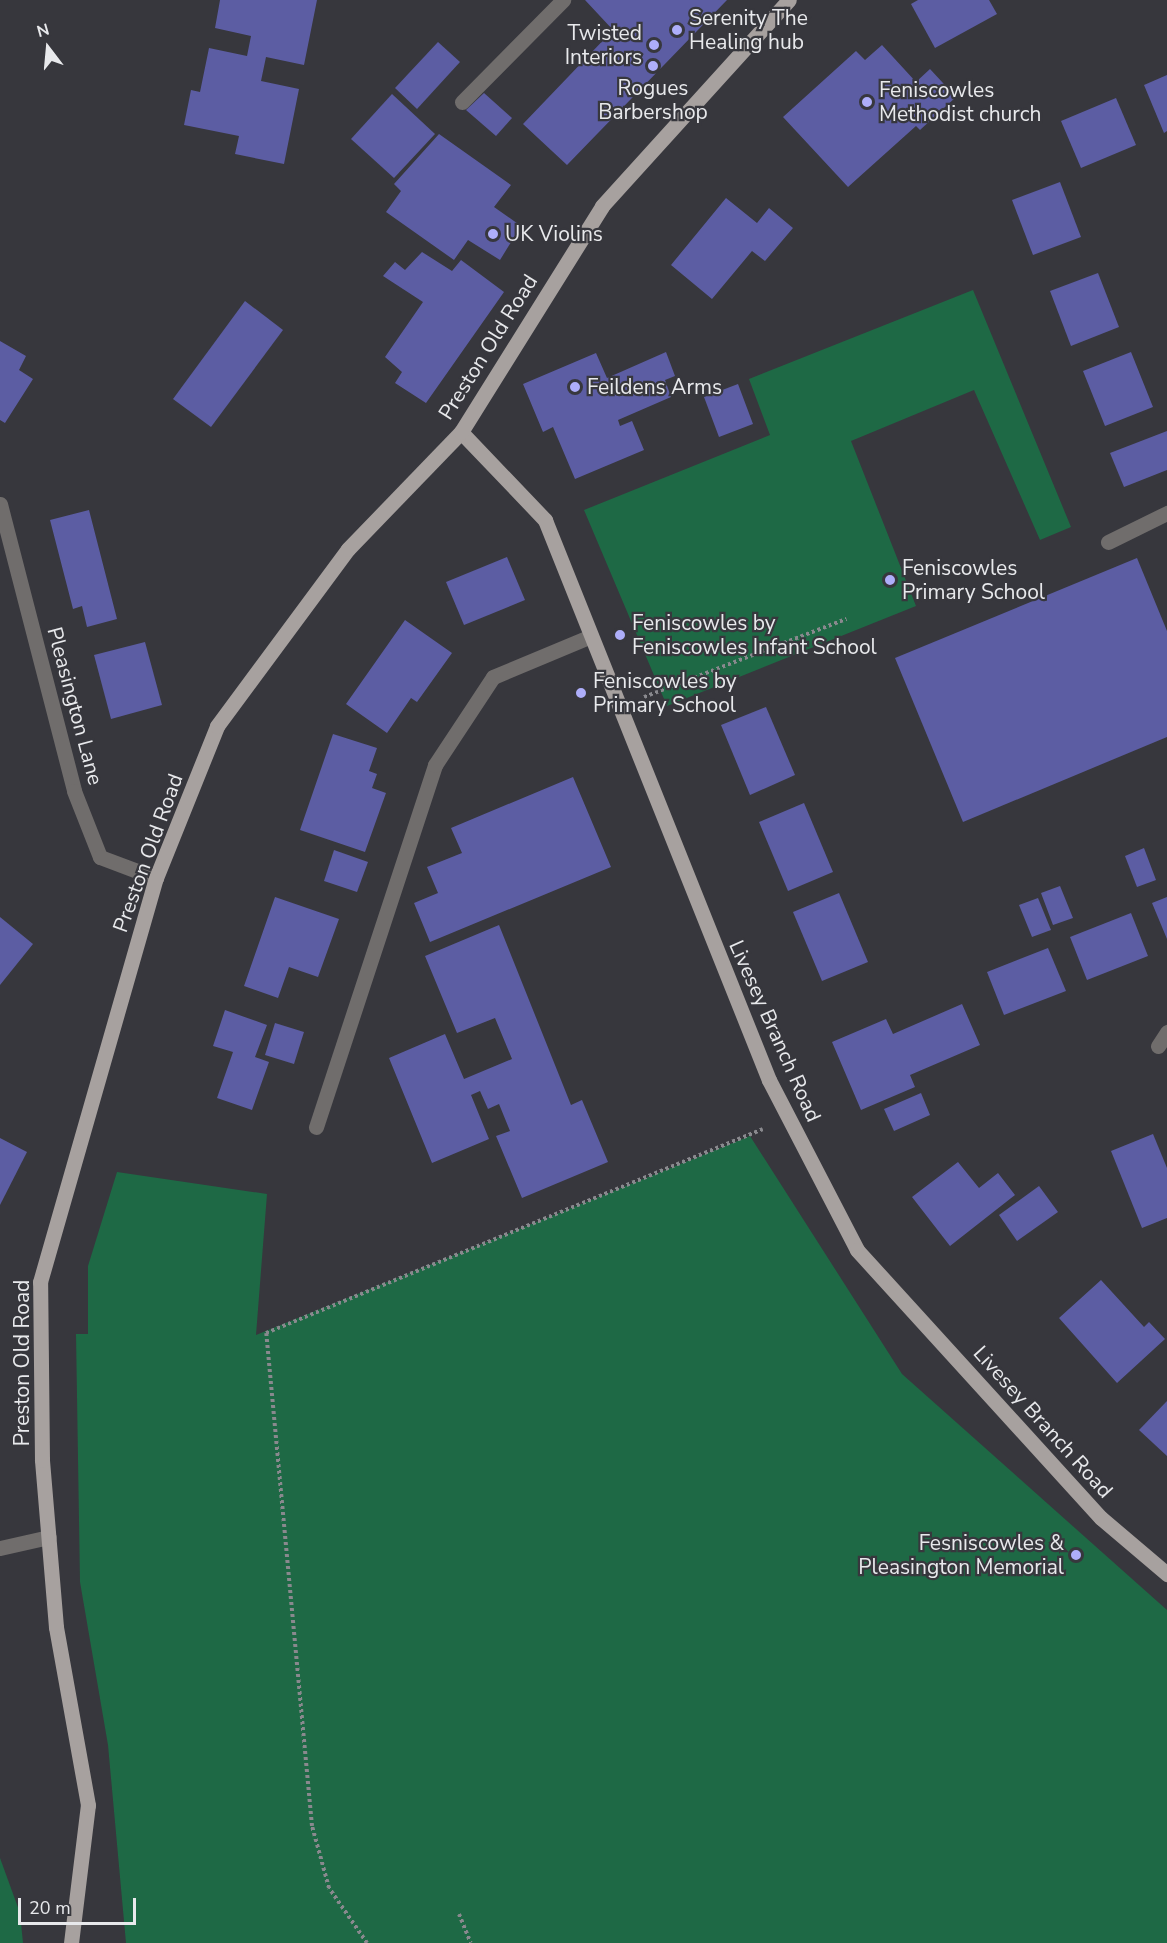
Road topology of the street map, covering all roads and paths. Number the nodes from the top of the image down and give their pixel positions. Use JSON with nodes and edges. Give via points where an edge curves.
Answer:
{"nodes":[{"id":1,"x":564,"y":0,"type":"edge"},
{"id":2,"x":789,"y":0,"type":"edge"},
{"id":3,"x":462,"y":102,"type":"dead end"},
{"id":4,"x":461,"y":432,"type":"junction"},
{"id":5,"x":0,"y":504,"type":"edge"},
{"id":6,"x":1167,"y":513,"type":"edge"},
{"id":7,"x":1108,"y":542,"type":"dead end"},
{"id":8,"x":846,"y":619,"type":"dead end"},
{"id":9,"x":591,"y":636,"type":"junction"},
{"id":10,"x":621,"y":705,"type":"junction"},
{"id":11,"x":156,"y":878,"type":"junction"},
{"id":12,"x":1167,"y":1032,"type":"edge"},
{"id":13,"x":1158,"y":1046,"type":"dead end"},
{"id":14,"x":789,"y":1119,"type":"junction"},
{"id":15,"x":316,"y":1126,"type":"dead end"},
{"id":16,"x":49,"y":1537,"type":"junction"},
{"id":17,"x":0,"y":1548,"type":"edge"},
{"id":18,"x":1167,"y":1574,"type":"edge"},
{"id":19,"x":459,"y":1914,"type":"dead end"},
{"id":20,"x":72,"y":1943,"type":"edge"},
{"id":21,"x":367,"y":1943,"type":"edge"},
{"id":22,"x":471,"y":1943,"type":"edge"}],
"edges":[{"from":1,"to":3,"type":"street"},
{"from":2,"to":4,"type":"main road","name":"Preston Old Road","via":[[602,206]]},
{"from":4,"to":9,"type":"main road","name":"Livesey Branch Road","via":[[545,520]]},
{"from":4,"to":11,"type":"main road","name":"Preston Old Road","via":[[348,549],[218,726]]},
{"from":5,"to":11,"type":"street","name":"Pleasington Lane","via":[[74,791],[100,857]]},
{"from":6,"to":7,"type":"street"},
{"from":8,"to":10,"type":"path"},
{"from":9,"to":10,"type":"main road","name":"Livesey Branch Road"},
{"from":9,"to":15,"type":"street","via":[[493,677],[435,765]]},
{"from":10,"to":14,"type":"main road","name":"Livesey Branch Road","via":[[676,852]]},
{"from":11,"to":16,"type":"main road","name":"Preston Old Road","via":[[40,1282],[42,1460]]},
{"from":12,"to":13,"type":"street"},
{"from":14,"to":18,"type":"main road","name":"Livesey Branch Road","via":[[857,1250],[1101,1518]]},
{"from":14,"to":21,"type":"path","via":[[266,1333],[288,1603],[312,1826],[329,1888]]},
{"from":16,"to":17,"type":"street"},
{"from":16,"to":20,"type":"main road","name":"Preston Old Road","via":[[56,1627],[88,1805]]},
{"from":19,"to":22,"type":"path"}]}
